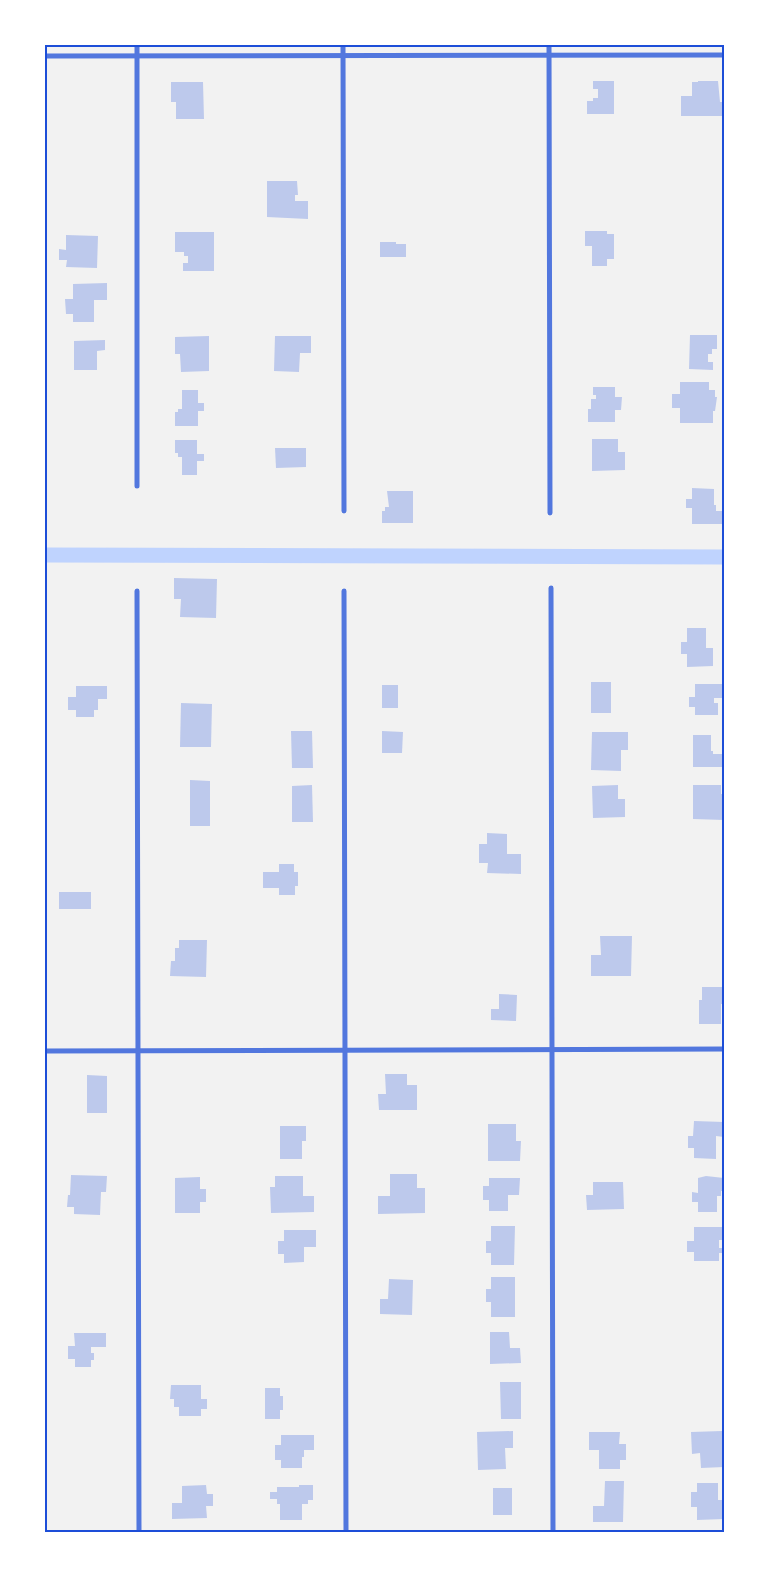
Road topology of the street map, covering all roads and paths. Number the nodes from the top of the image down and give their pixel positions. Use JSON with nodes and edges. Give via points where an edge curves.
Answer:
{"nodes":[{"id":1,"x":137,"y":45,"type":"edge"},
{"id":2,"x":343,"y":45,"type":"edge"},
{"id":3,"x":549,"y":45,"type":"edge"},
{"id":4,"x":137,"y":55,"type":"junction"},
{"id":5,"x":343,"y":55,"type":"junction"},
{"id":6,"x":549,"y":55,"type":"junction"},
{"id":7,"x":724,"y":55,"type":"edge"},
{"id":8,"x":45,"y":56,"type":"edge"},
{"id":9,"x":137,"y":486,"type":"dead end"},
{"id":10,"x":344,"y":511,"type":"dead end"},
{"id":11,"x":550,"y":513,"type":"dead end"},
{"id":12,"x":550,"y":588,"type":"dead end"},
{"id":13,"x":344,"y":591,"type":"dead end"},
{"id":14,"x":137,"y":592,"type":"dead end"},
{"id":15,"x":724,"y":1049,"type":"edge"},
{"id":16,"x":345,"y":1050,"type":"junction"},
{"id":17,"x":552,"y":1050,"type":"junction"},
{"id":18,"x":45,"y":1051,"type":"edge"},
{"id":19,"x":138,"y":1051,"type":"junction"},
{"id":20,"x":139,"y":1532,"type":"edge"},
{"id":21,"x":346,"y":1532,"type":"edge"},
{"id":22,"x":553,"y":1532,"type":"edge"}],
"edges":[{"from":1,"to":4,"type":"street"},
{"from":2,"to":5,"type":"street"},
{"from":3,"to":6,"type":"street"},
{"from":4,"to":5,"type":"street"},
{"from":4,"to":8,"type":"street"},
{"from":4,"to":9,"type":"street"},
{"from":5,"to":6,"type":"street"},
{"from":5,"to":10,"type":"street"},
{"from":6,"to":7,"type":"street"},
{"from":6,"to":11,"type":"street"},
{"from":12,"to":17,"type":"street"},
{"from":13,"to":16,"type":"street"},
{"from":14,"to":19,"type":"street"},
{"from":15,"to":17,"type":"street"},
{"from":16,"to":17,"type":"street"},
{"from":16,"to":19,"type":"street"},
{"from":16,"to":21,"type":"street"},
{"from":17,"to":22,"type":"street"},
{"from":18,"to":19,"type":"street"},
{"from":19,"to":20,"type":"street"}]}
